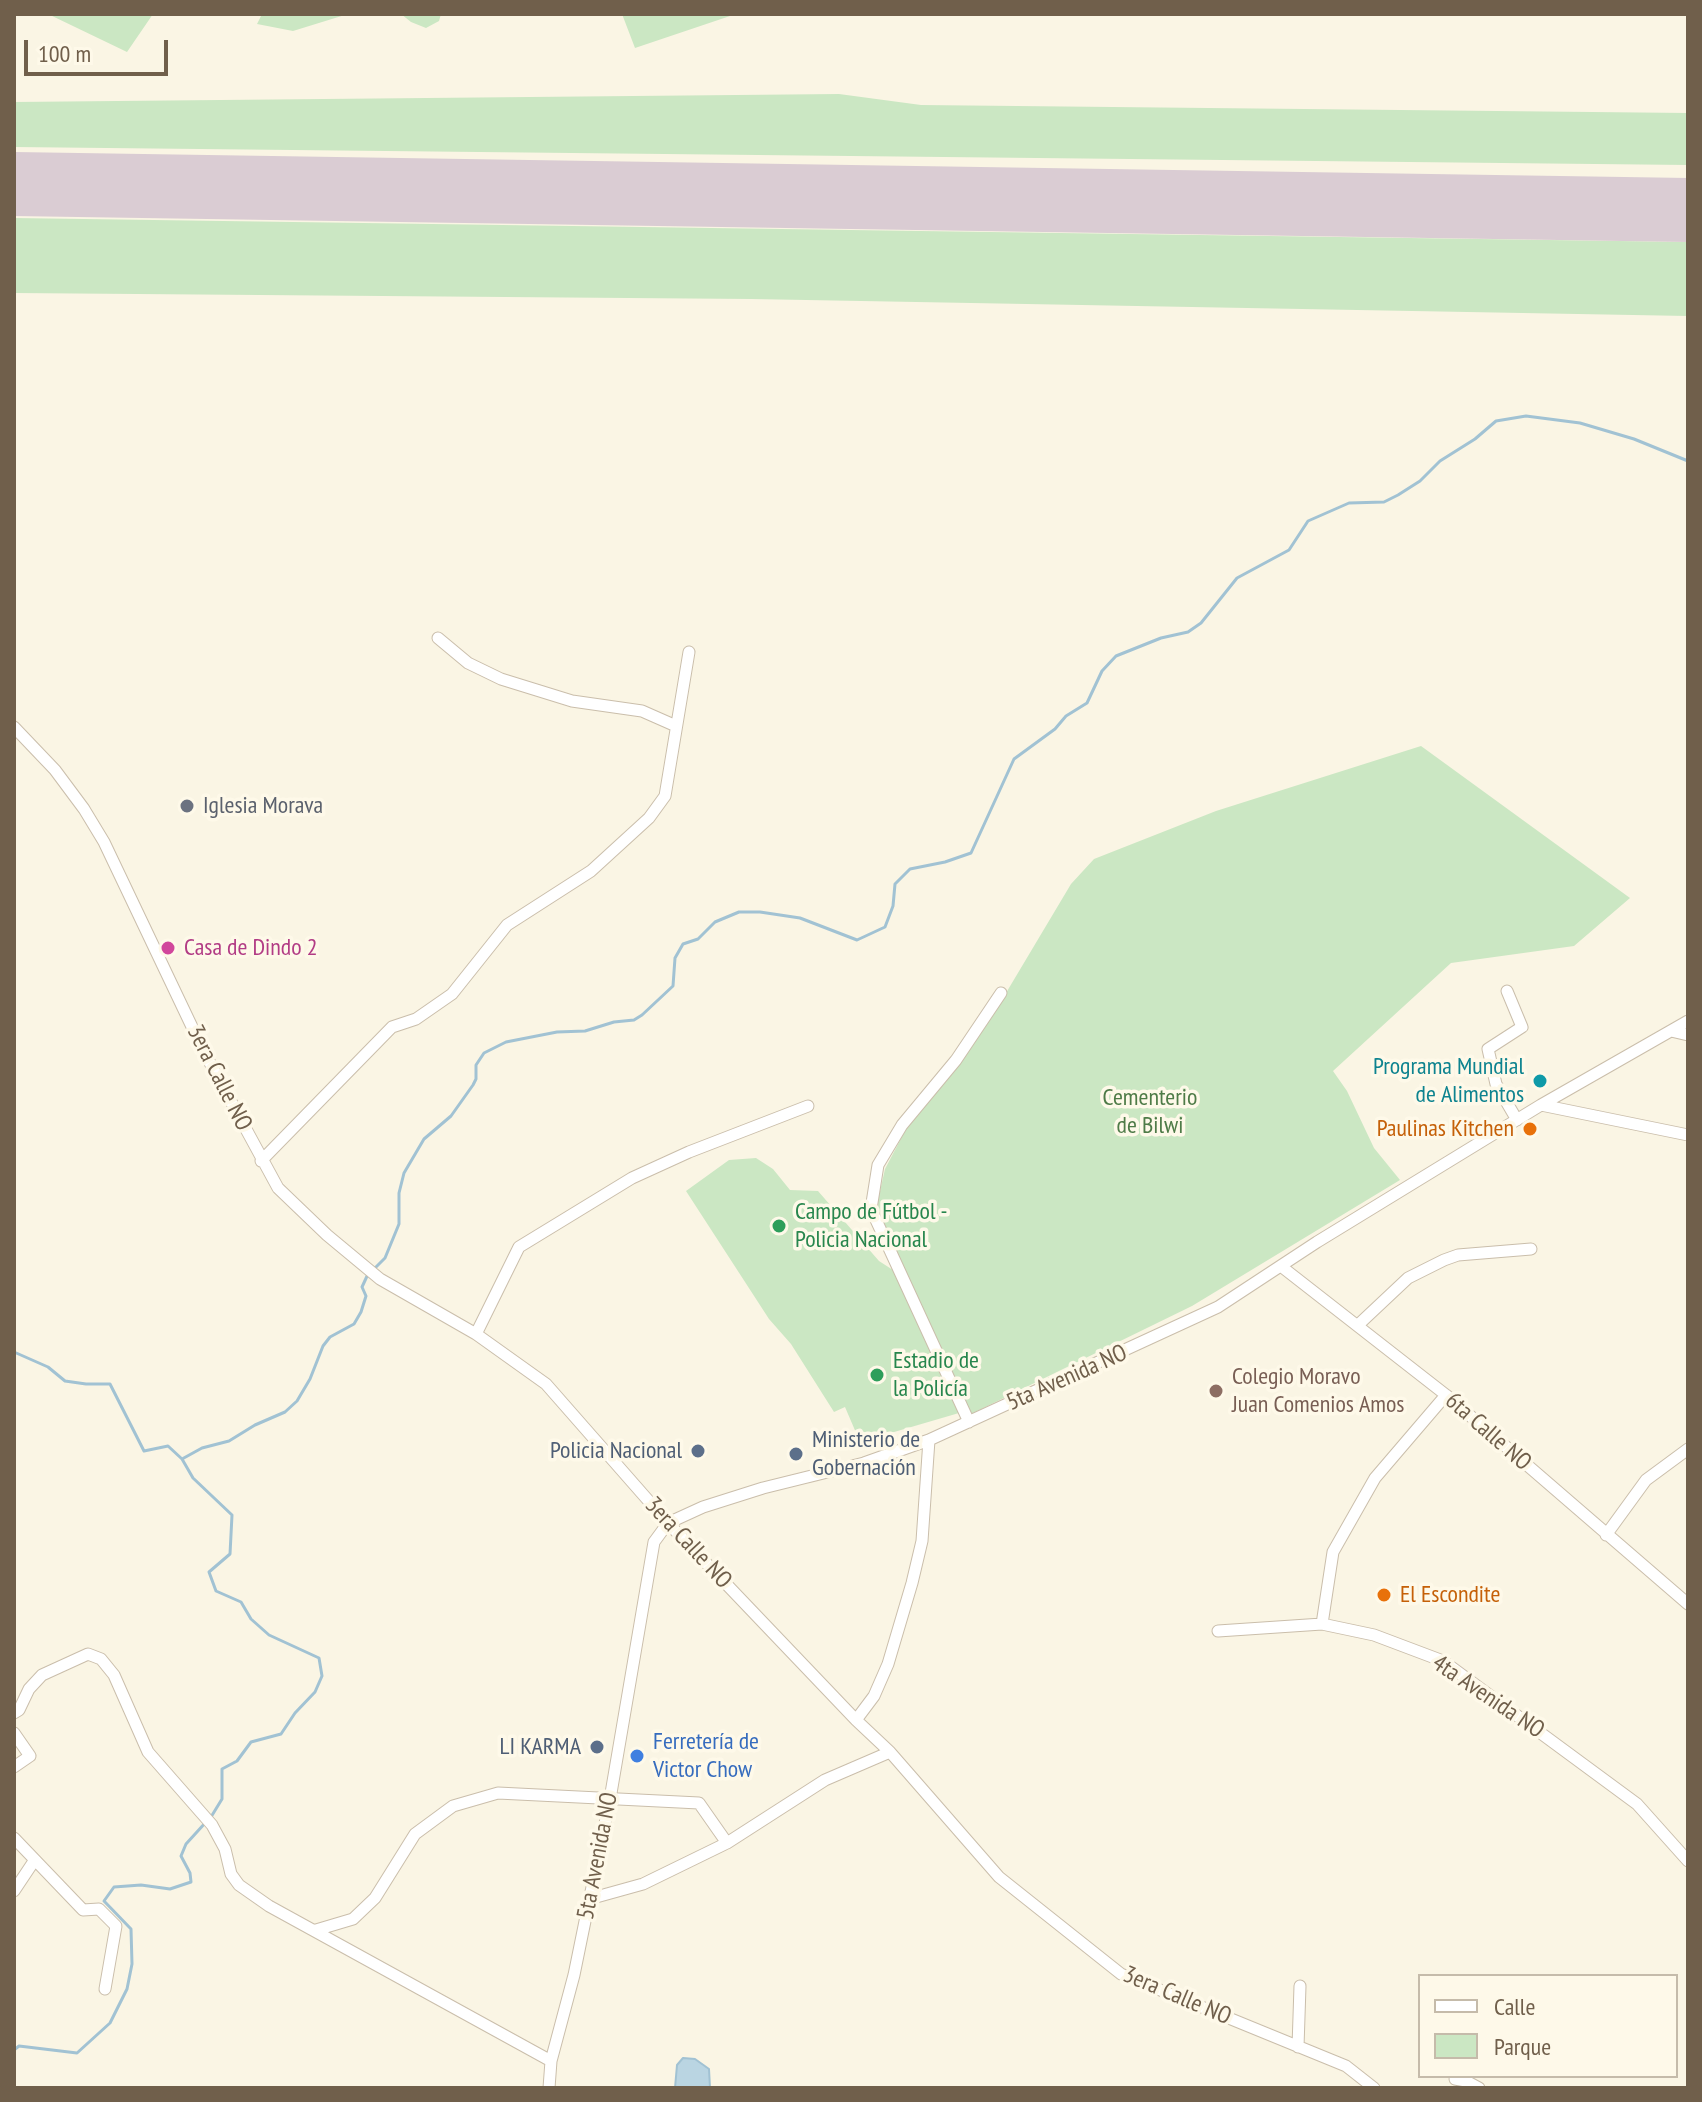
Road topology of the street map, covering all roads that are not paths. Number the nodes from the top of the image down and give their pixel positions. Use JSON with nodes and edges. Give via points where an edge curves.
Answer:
{"nodes":[{"id":1,"x":438,"y":638,"type":"dead end"},
{"id":2,"x":689,"y":652,"type":"dead end"},
{"id":3,"x":676,"y":726,"type":"junction"},
{"id":4,"x":14,"y":727,"type":"edge"},
{"id":5,"x":1507,"y":991,"type":"dead end"},
{"id":6,"x":1001,"y":993,"type":"dead end"},
{"id":7,"x":1688,"y":1021,"type":"edge"},
{"id":8,"x":1671,"y":1031,"type":"junction"},
{"id":9,"x":1688,"y":1035,"type":"edge"},
{"id":10,"x":1541,"y":1105,"type":"junction"},
{"id":11,"x":808,"y":1106,"type":"dead end"},
{"id":12,"x":1517,"y":1120,"type":"junction"},
{"id":13,"x":1688,"y":1135,"type":"edge"},
{"id":14,"x":261,"y":1161,"type":"junction"},
{"id":15,"x":1531,"y":1249,"type":"dead end"},
{"id":16,"x":1282,"y":1267,"type":"junction"},
{"id":17,"x":1358,"y":1325,"type":"junction"},
{"id":18,"x":476,"y":1334,"type":"junction"},
{"id":19,"x":1446,"y":1395,"type":"junction"},
{"id":20,"x":969,"y":1422,"type":"junction"},
{"id":21,"x":929,"y":1440,"type":"junction"},
{"id":22,"x":1688,"y":1449,"type":"edge"},
{"id":23,"x":668,"y":1523,"type":"junction"},
{"id":24,"x":1606,"y":1535,"type":"junction"},
{"id":25,"x":1688,"y":1604,"type":"edge"},
{"id":26,"x":1322,"y":1624,"type":"junction"},
{"id":27,"x":1218,"y":1631,"type":"dead end"},
{"id":28,"x":14,"y":1713,"type":"edge"},
{"id":29,"x":856,"y":1720,"type":"junction"},
{"id":30,"x":14,"y":1733,"type":"edge"},
{"id":31,"x":890,"y":1752,"type":"junction"},
{"id":32,"x":14,"y":1767,"type":"edge"},
{"id":33,"x":610,"y":1799,"type":"junction"},
{"id":34,"x":14,"y":1838,"type":"edge"},
{"id":35,"x":727,"y":1843,"type":"junction"},
{"id":36,"x":34,"y":1861,"type":"junction"},
{"id":37,"x":1688,"y":1861,"type":"edge"},
{"id":38,"x":14,"y":1891,"type":"edge"},
{"id":39,"x":589,"y":1899,"type":"junction"},
{"id":40,"x":316,"y":1930,"type":"junction"},
{"id":41,"x":1300,"y":1986,"type":"dead end"},
{"id":42,"x":105,"y":1989,"type":"dead end"},
{"id":43,"x":1298,"y":2047,"type":"junction"},
{"id":44,"x":551,"y":2061,"type":"junction"},
{"id":45,"x":1454,"y":2081,"type":"edge"},
{"id":46,"x":549,"y":2088,"type":"edge"},
{"id":47,"x":1374,"y":2088,"type":"edge"},
{"id":48,"x":1479,"y":2088,"type":"edge"}],
"edges":[{"from":1,"to":3,"type":"street","via":[[468,663],[501,679],[572,701],[642,711]]},
{"from":2,"to":3,"type":"street"},
{"from":3,"to":14,"type":"street","via":[[665,796],[649,818],[591,871],[507,925],[452,994],[416,1019],[392,1027]]},
{"from":4,"to":14,"type":"street","name":"3era Calle NO","via":[[55,770],[101,839]]},
{"from":5,"to":12,"type":"street","via":[[1522,1027],[1488,1049],[1496,1084]]},
{"from":6,"to":20,"type":"street","via":[[956,1060],[902,1125],[878,1165],[871,1209]]},
{"from":7,"to":8,"type":"street","name":"5ta Avenida NO"},
{"from":8,"to":9,"type":"street"},
{"from":8,"to":10,"type":"street","name":"5ta Avenida NO"},
{"from":10,"to":12,"type":"street","name":"5ta Avenida NO"},
{"from":10,"to":13,"type":"street"},
{"from":11,"to":18,"type":"street","via":[[632,1178],[519,1247]]},
{"from":12,"to":16,"type":"street","name":"5ta Avenida NO"},
{"from":14,"to":18,"type":"street","name":"3era Calle NO","via":[[278,1188],[380,1279]]},
{"from":15,"to":17,"type":"street","via":[[1444,1260],[1408,1278]]},
{"from":16,"to":17,"type":"street","name":"6ta Calle NO"},
{"from":16,"to":20,"type":"street","name":"5ta Avenida NO","via":[[1218,1307]]},
{"from":17,"to":19,"type":"street","name":"6ta Calle NO"},
{"from":18,"to":23,"type":"street","name":"3era Calle NO","via":[[546,1384]]},
{"from":19,"to":24,"type":"street","name":"6ta Calle NO"},
{"from":19,"to":26,"type":"street","via":[[1375,1478],[1333,1552]]},
{"from":20,"to":21,"type":"street","name":"5ta Avenida NO"},
{"from":21,"to":23,"type":"street","name":"5ta Avenida NO","via":[[703,1507]]},
{"from":21,"to":29,"type":"street","via":[[922,1541],[912,1583],[883,1674]]},
{"from":22,"to":24,"type":"street","via":[[1646,1480]]},
{"from":23,"to":29,"type":"street","name":"3era Calle NO"},
{"from":23,"to":33,"type":"street","name":"5ta Avenida NO","via":[[654,1542]]},
{"from":24,"to":25,"type":"street","name":"6ta Calle NO"},
{"from":26,"to":27,"type":"street","name":"4ta Avenida NO"},
{"from":26,"to":37,"type":"street","name":"4ta Avenida NO","via":[[1374,1635],[1443,1661],[1637,1804]]},
{"from":28,"to":40,"type":"street","via":[[42,1675],[88,1654],[101,1659],[114,1675],[148,1752],[212,1825],[239,1885]]},
{"from":29,"to":31,"type":"street","name":"3era Calle NO"},
{"from":30,"to":32,"type":"street","via":[[30,1756]]},
{"from":31,"to":35,"type":"street","via":[[825,1780]]},
{"from":31,"to":43,"type":"street","name":"3era Calle NO","via":[[999,1877],[1089,1951],[1121,1974]]},
{"from":33,"to":35,"type":"street","via":[[699,1803]]},
{"from":33,"to":39,"type":"street","name":"5ta Avenida NO"},
{"from":33,"to":40,"type":"street","via":[[498,1793],[453,1806],[415,1834],[375,1898],[353,1919]]},
{"from":34,"to":36,"type":"street"},
{"from":35,"to":39,"type":"street","via":[[643,1884]]},
{"from":36,"to":38,"type":"street"},
{"from":36,"to":42,"type":"street","via":[[83,1910],[99,1909],[116,1926]]},
{"from":39,"to":44,"type":"street","name":"5ta Avenida NO"},
{"from":40,"to":44,"type":"street"},
{"from":41,"to":43,"type":"street"},
{"from":43,"to":47,"type":"street","name":"3era Calle NO","via":[[1346,2066]]},
{"from":44,"to":46,"type":"street","name":"5ta Avenida NO"},
{"from":45,"to":48,"type":"street"}]}
